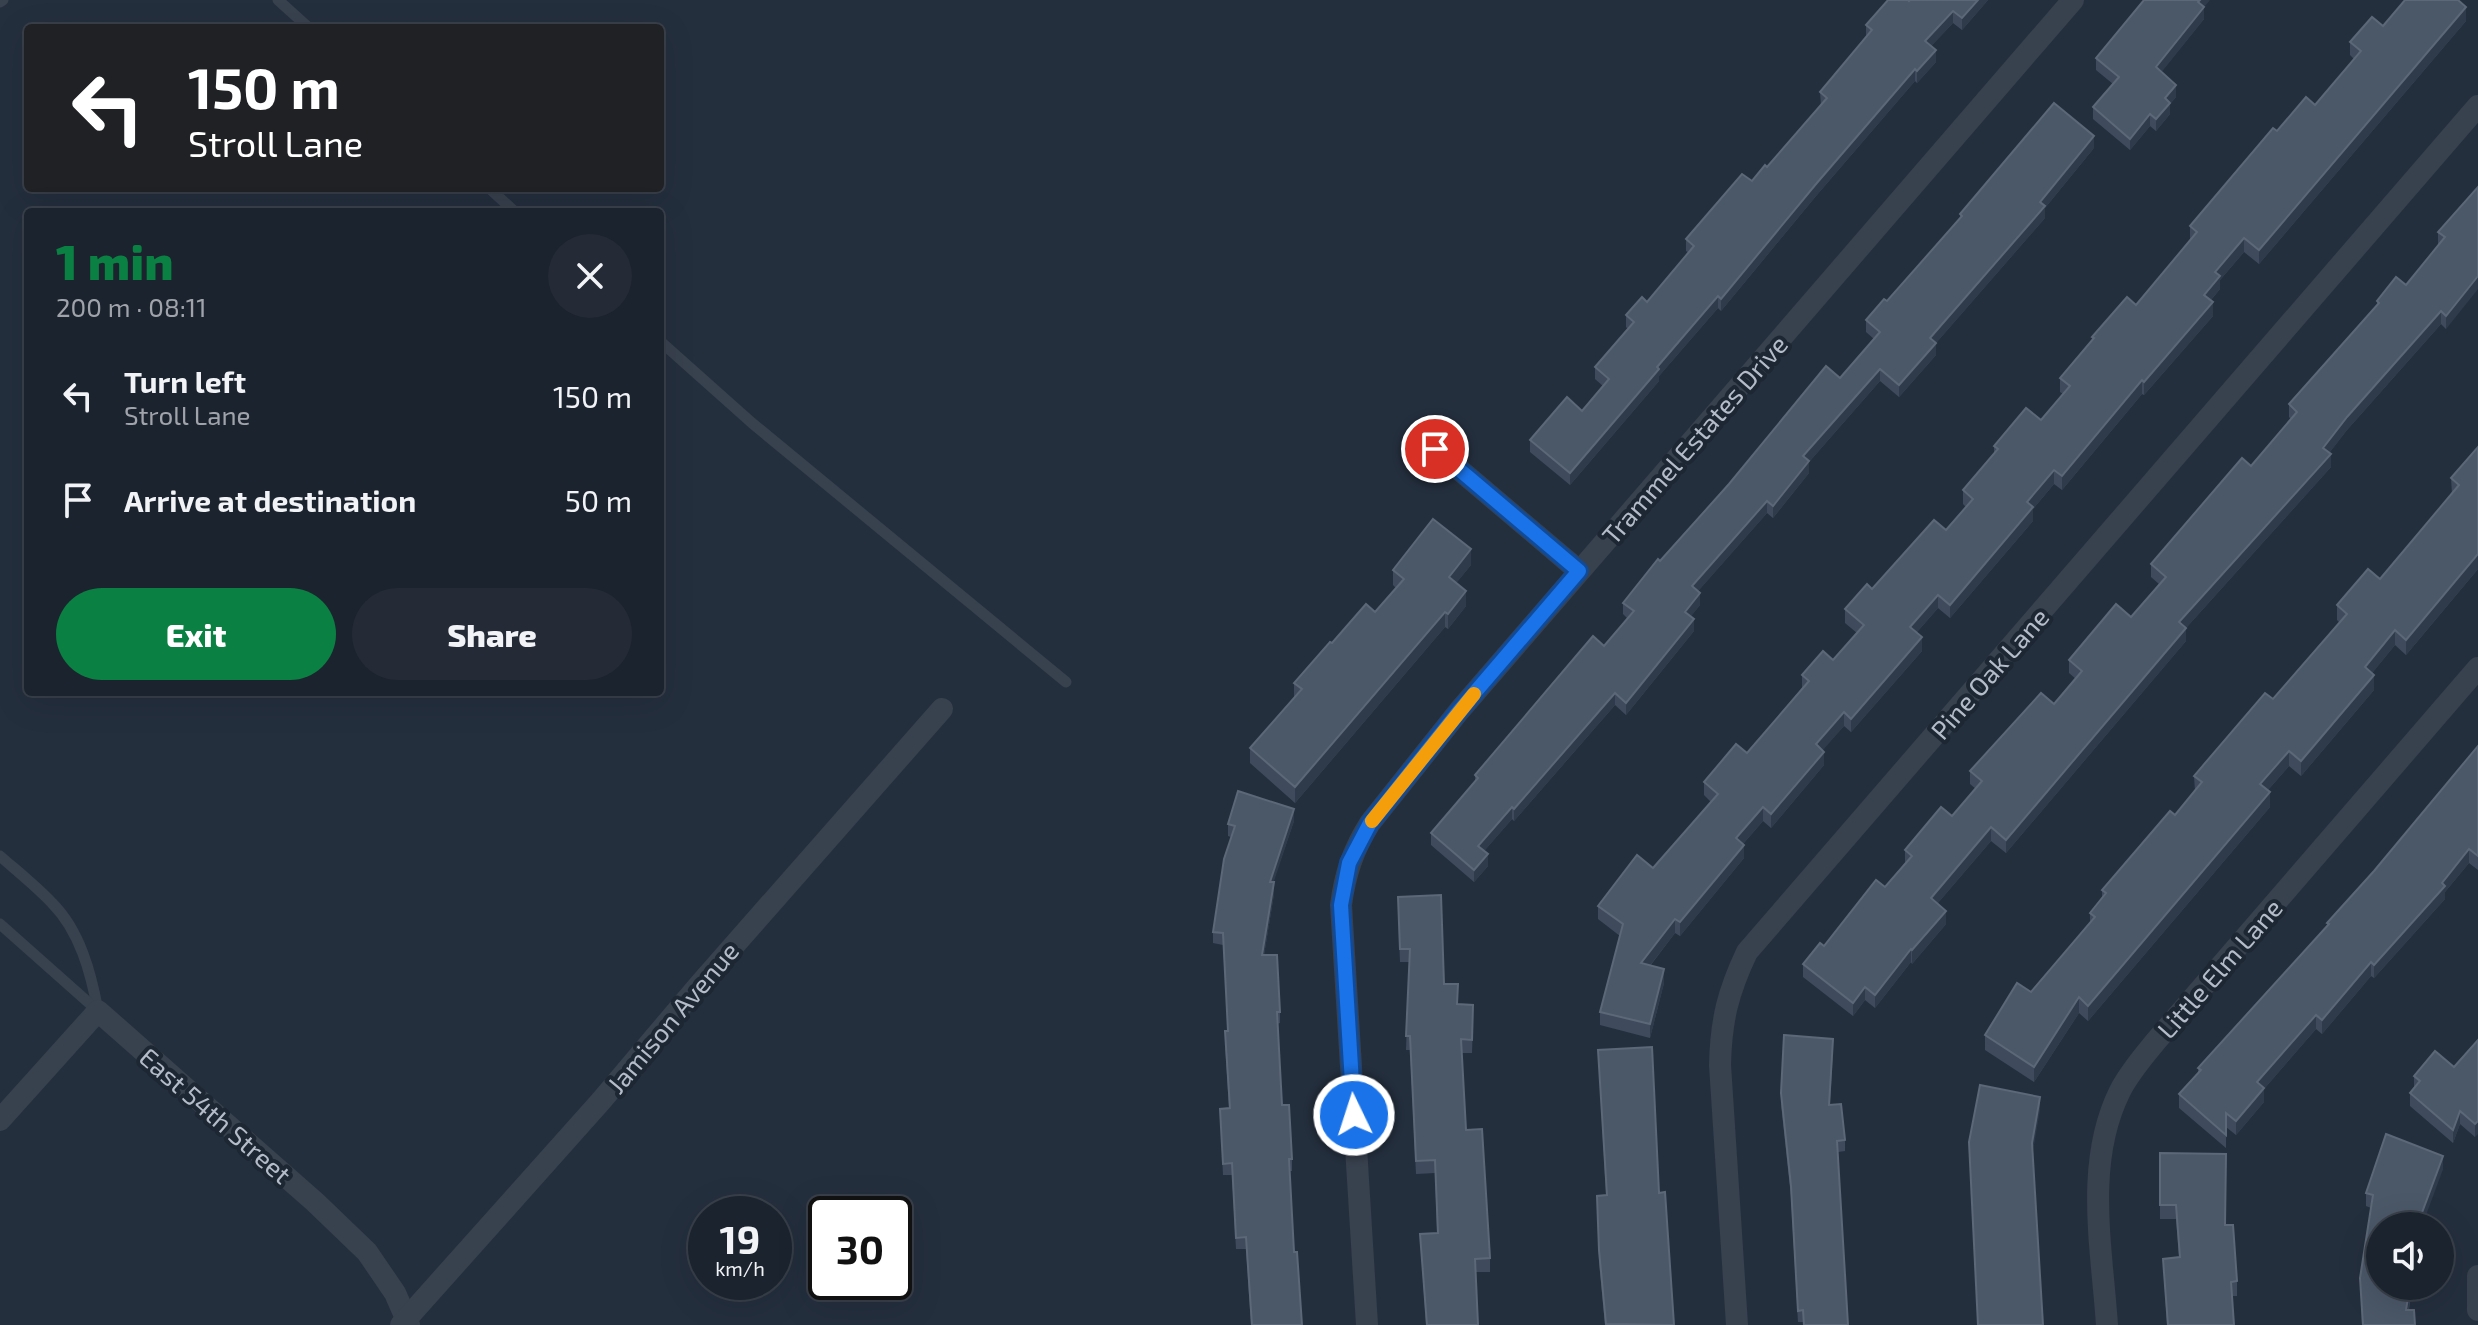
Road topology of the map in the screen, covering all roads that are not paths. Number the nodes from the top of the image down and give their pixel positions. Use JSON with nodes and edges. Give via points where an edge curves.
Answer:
{"nodes":[{"id":1,"x":278,"y":0,"type":"edge"},
{"id":2,"x":2073,"y":0,"type":"edge"},
{"id":3,"x":305,"y":24,"type":"edge"},
{"id":4,"x":2478,"y":106,"type":"edge"},
{"id":5,"x":493,"y":192,"type":"edge"},
{"id":6,"x":511,"y":208,"type":"edge"},
{"id":7,"x":664,"y":345,"type":"edge"},
{"id":8,"x":1435,"y":449,"type":"dead end"},
{"id":9,"x":1579,"y":571,"type":"junction"},
{"id":10,"x":2478,"y":668,"type":"edge"},
{"id":11,"x":1066,"y":682,"type":"dead end"},
{"id":12,"x":942,"y":709,"type":"dead end"},
{"id":13,"x":0,"y":856,"type":"edge"},
{"id":14,"x":0,"y":924,"type":"edge"},
{"id":15,"x":98,"y":1011,"type":"junction"},
{"id":16,"x":0,"y":1120,"type":"edge"},
{"id":17,"x":2478,"y":1276,"type":"edge"},
{"id":18,"x":2478,"y":1310,"type":"edge"},
{"id":19,"x":405,"y":1324,"type":"edge"},
{"id":20,"x":1367,"y":1325,"type":"edge"},
{"id":21,"x":1737,"y":1325,"type":"edge"},
{"id":22,"x":2107,"y":1325,"type":"edge"}],
"edges":[{"from":1,"to":3,"type":"lane"},
{"from":2,"to":9,"type":"street","name":"Trammel Estates Drive"},
{"from":4,"to":21,"type":"street","name":"Pine Oak Lane","via":[[1747,952],[1726,1002],[1720,1065]]},
{"from":5,"to":6,"type":"lane"},
{"from":7,"to":11,"type":"lane"},
{"from":8,"to":9,"type":"street"},
{"from":9,"to":20,"type":"street","name":"Trammel Estates Drive","via":[[1370,823],[1349,863],[1341,905]]},
{"from":10,"to":22,"type":"street","name":"Little Elm Lane","via":[[2156,1041],[2121,1089],[2099,1166]]},
{"from":12,"to":19,"type":"street","name":"Jamison Avenue"},
{"from":13,"to":15,"type":"lane","via":[[54,905],[78,942]]},
{"from":14,"to":15,"type":"lane","name":"East 54th Street"},
{"from":15,"to":16,"type":"street"},
{"from":15,"to":19,"type":"street","name":"East 54th Street","via":[[367,1252],[395,1293]]},
{"from":17,"to":18,"type":"street"}]}
